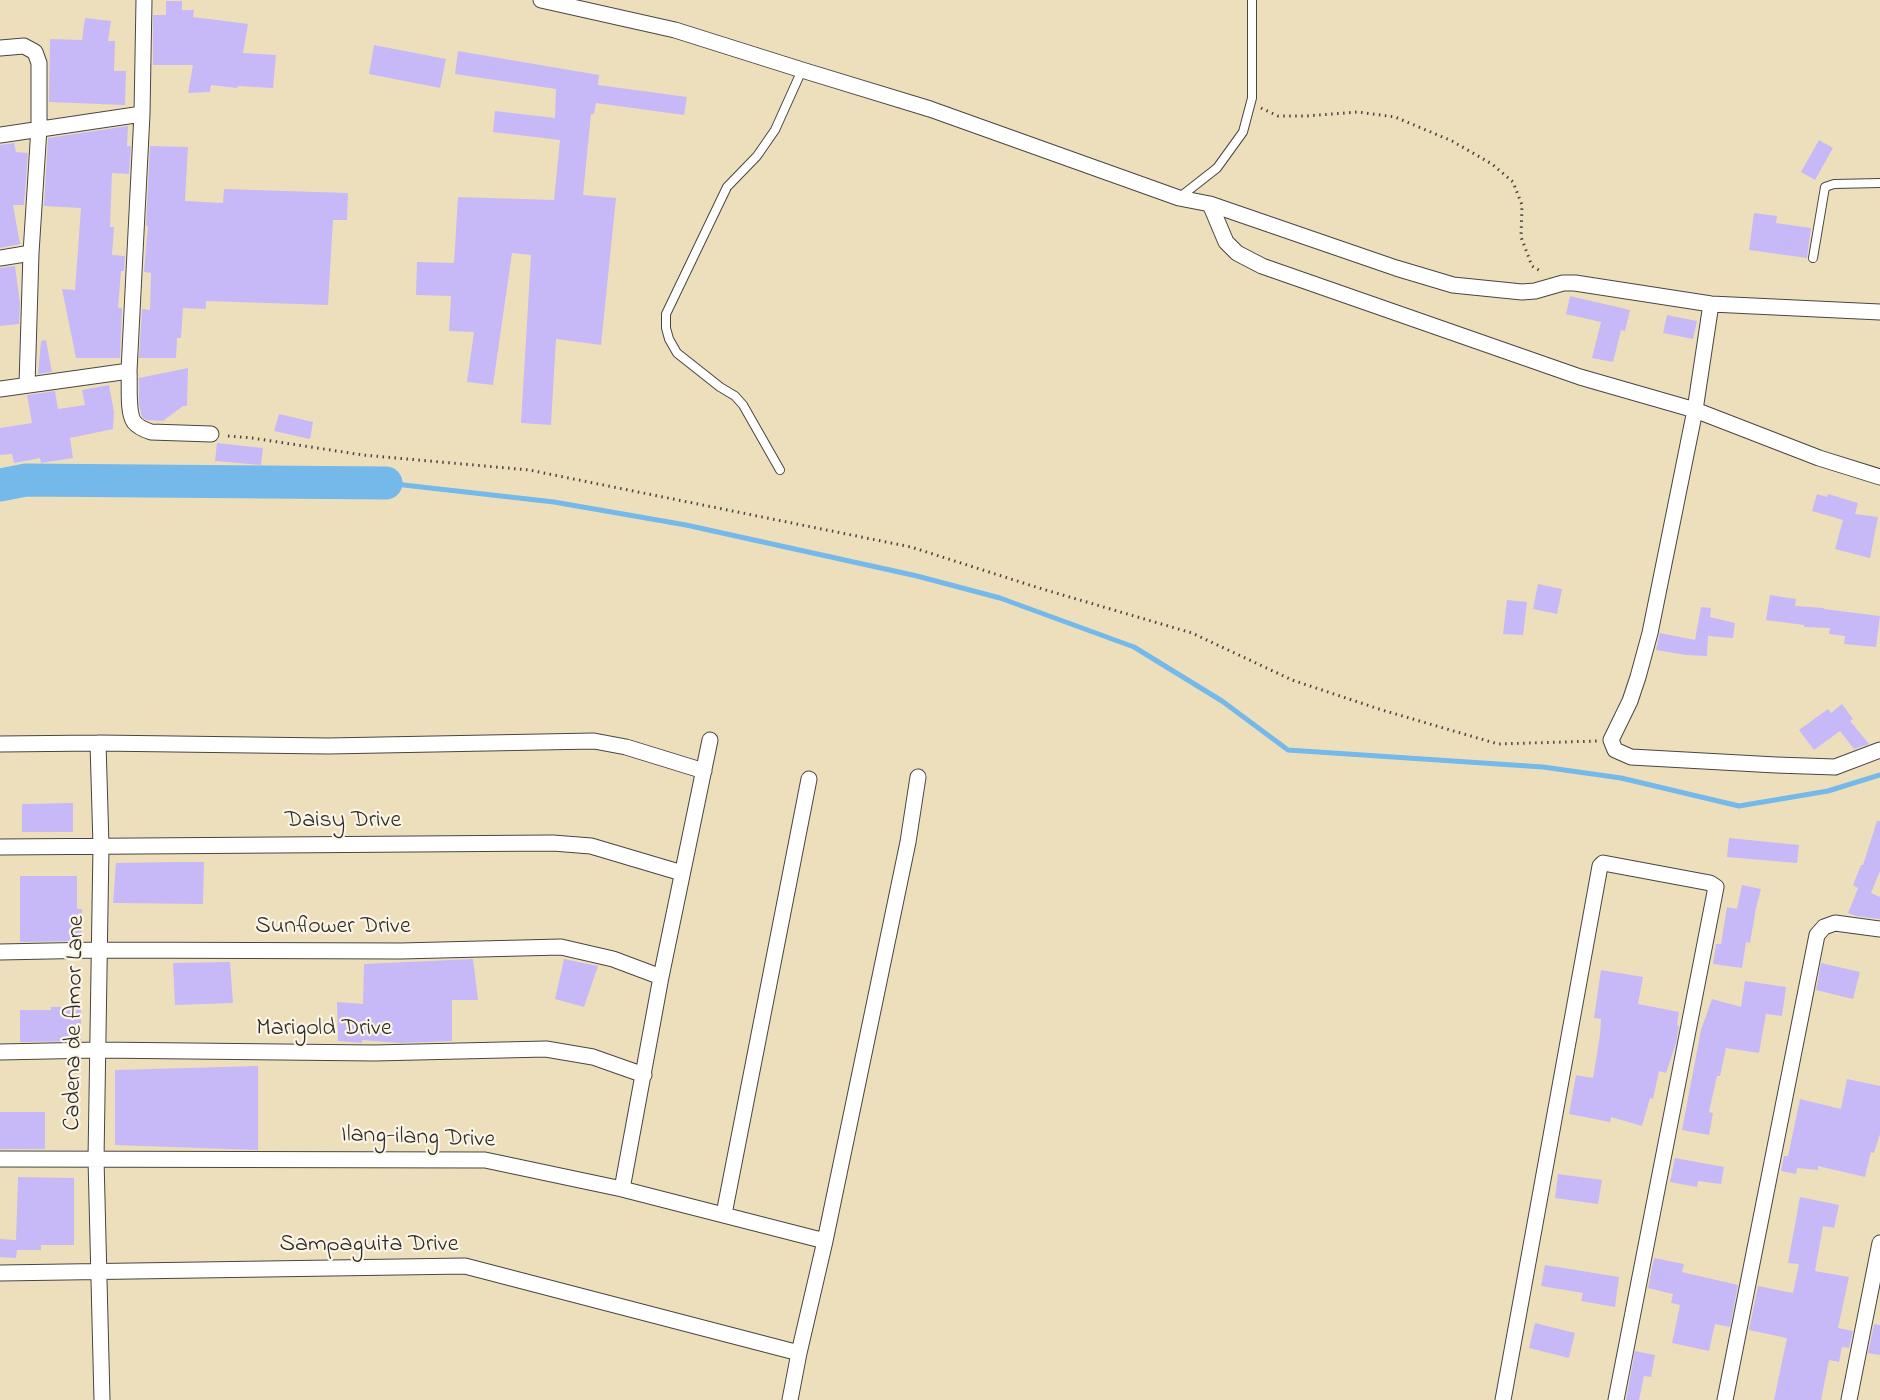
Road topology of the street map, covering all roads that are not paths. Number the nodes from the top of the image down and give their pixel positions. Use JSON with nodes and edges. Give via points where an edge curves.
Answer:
{"nodes":[{"id":1,"x":144,"y":0,"type":"edge"},
{"id":2,"x":541,"y":0,"type":"edge"},
{"id":3,"x":1252,"y":0,"type":"edge"},
{"id":4,"x":0,"y":48,"type":"edge"},
{"id":5,"x":802,"y":70,"type":"junction"},
{"id":6,"x":142,"y":114,"type":"junction"},
{"id":7,"x":39,"y":128,"type":"junction"},
{"id":8,"x":0,"y":135,"type":"edge"},
{"id":9,"x":1880,"y":183,"type":"edge"},
{"id":10,"x":1179,"y":198,"type":"junction"},
{"id":11,"x":1210,"y":204,"type":"junction"},
{"id":12,"x":32,"y":253,"type":"junction"},
{"id":13,"x":0,"y":258,"type":"edge"},
{"id":14,"x":1813,"y":258,"type":"dead end"},
{"id":15,"x":1711,"y":304,"type":"junction"},
{"id":16,"x":1880,"y":312,"type":"edge"},
{"id":17,"x":129,"y":371,"type":"junction"},
{"id":18,"x":27,"y":385,"type":"junction"},
{"id":19,"x":0,"y":390,"type":"edge"},
{"id":20,"x":1695,"y":410,"type":"junction"},
{"id":21,"x":211,"y":434,"type":"road end"},
{"id":22,"x":780,"y":470,"type":"dead end"},
{"id":23,"x":1880,"y":477,"type":"edge"},
{"id":24,"x":710,"y":740,"type":"dead end"},
{"id":25,"x":98,"y":743,"type":"junction"},
{"id":26,"x":0,"y":744,"type":"edge"},
{"id":27,"x":1880,"y":750,"type":"edge"},
{"id":28,"x":704,"y":771,"type":"junction"},
{"id":29,"x":918,"y":777,"type":"dead end"},
{"id":30,"x":809,"y":779,"type":"dead end"},
{"id":31,"x":101,"y":846,"type":"junction"},
{"id":32,"x":0,"y":847,"type":"edge"},
{"id":33,"x":682,"y":873,"type":"junction"},
{"id":34,"x":1880,"y":929,"type":"edge"},
{"id":35,"x":99,"y":950,"type":"junction"},
{"id":36,"x":0,"y":952,"type":"edge"},
{"id":37,"x":661,"y":977,"type":"junction"},
{"id":38,"x":97,"y":1050,"type":"junction"},
{"id":39,"x":0,"y":1052,"type":"edge"},
{"id":40,"x":644,"y":1075,"type":"junction"},
{"id":41,"x":0,"y":1159,"type":"edge"},
{"id":42,"x":96,"y":1159,"type":"junction"},
{"id":43,"x":622,"y":1189,"type":"junction"},
{"id":44,"x":724,"y":1214,"type":"junction"},
{"id":45,"x":825,"y":1240,"type":"junction"},
{"id":46,"x":1880,"y":1244,"type":"edge"},
{"id":47,"x":99,"y":1271,"type":"junction"},
{"id":48,"x":0,"y":1273,"type":"edge"},
{"id":49,"x":799,"y":1353,"type":"junction"},
{"id":50,"x":102,"y":1400,"type":"edge"},
{"id":51,"x":790,"y":1400,"type":"edge"},
{"id":52,"x":1503,"y":1400,"type":"edge"},
{"id":53,"x":1616,"y":1400,"type":"edge"},
{"id":54,"x":1725,"y":1400,"type":"edge"},
{"id":55,"x":1850,"y":1400,"type":"edge"}],
"edges":[{"from":1,"to":6,"type":"street"},
{"from":2,"to":5,"type":"street","via":[[675,30]]},
{"from":3,"to":10,"type":"lane","via":[[1252,98],[1243,132],[1217,168]]},
{"from":4,"to":7,"type":"street","via":[[24,46],[35,52],[39,63]]},
{"from":5,"to":10,"type":"street","via":[[930,110]]},
{"from":5,"to":22,"type":"lane","via":[[776,130],[727,187],[666,314],[669,339],[677,353],[743,405]]},
{"from":6,"to":7,"type":"street"},
{"from":6,"to":17,"type":"street"},
{"from":7,"to":8,"type":"street"},
{"from":7,"to":12,"type":"street"},
{"from":9,"to":14,"type":"lane","via":[[1825,187]]},
{"from":10,"to":11,"type":"street"},
{"from":11,"to":15,"type":"street","via":[[1453,285],[1522,292],[1575,283]]},
{"from":11,"to":20,"type":"street","via":[[1226,242],[1237,254],[1263,266],[1580,377]]},
{"from":12,"to":13,"type":"street"},
{"from":12,"to":18,"type":"street"},
{"from":15,"to":16,"type":"street"},
{"from":15,"to":20,"type":"street"},
{"from":17,"to":18,"type":"street"},
{"from":17,"to":21,"type":"street","via":[[131,413],[143,429]]},
{"from":18,"to":19,"type":"street"},
{"from":20,"to":23,"type":"street"},
{"from":20,"to":27,"type":"street","via":[[1650,633],[1635,685],[1611,740],[1615,750],[1631,757],[1835,766]]},
{"from":24,"to":28,"type":"street"},
{"from":25,"to":26,"type":"street"},
{"from":25,"to":28,"type":"street","via":[[328,746],[594,741]]},
{"from":25,"to":31,"type":"street","name":"Cadena de Amor Lane"},
{"from":28,"to":33,"type":"street"},
{"from":29,"to":45,"type":"street","via":[[909,842]]},
{"from":30,"to":44,"type":"street"},
{"from":31,"to":32,"type":"street","name":"Daisy Drive"},
{"from":31,"to":33,"type":"street","name":"Daisy Drive","via":[[553,843],[591,846]]},
{"from":31,"to":35,"type":"street","name":"Cadena de Amor Lane"},
{"from":33,"to":37,"type":"street"},
{"from":34,"to":54,"type":"street","via":[[1834,923],[1817,935]]},
{"from":35,"to":36,"type":"street","name":"Sunflower Drive"},
{"from":35,"to":37,"type":"street","name":"Sunflower Drive","via":[[561,947],[613,959]]},
{"from":35,"to":38,"type":"street","name":"Cadena de Amor Lane"},
{"from":37,"to":40,"type":"street"},
{"from":38,"to":39,"type":"street","name":"Marigold Drive"},
{"from":38,"to":40,"type":"street","name":"Marigold Drive","via":[[374,1053],[546,1049],[592,1057]]},
{"from":38,"to":42,"type":"street","name":"Cadena de Amor Lane"},
{"from":40,"to":43,"type":"street"},
{"from":41,"to":42,"type":"street","name":"Ilang-ilang Drive"},
{"from":42,"to":43,"type":"street","name":"Ilang-ilang Drive","via":[[485,1160]]},
{"from":42,"to":47,"type":"street","name":"Cadena de Amor Lane"},
{"from":43,"to":44,"type":"street","name":"Ilang-ilang Drive"},
{"from":44,"to":45,"type":"street","name":"Ilang-ilang Drive"},
{"from":45,"to":49,"type":"street"},
{"from":46,"to":55,"type":"street"},
{"from":47,"to":48,"type":"street","name":"Sampaguita Drive"},
{"from":47,"to":49,"type":"street","name":"Sampaguita Drive","via":[[465,1266]]},
{"from":47,"to":50,"type":"street","name":"Cadena de Amor Lane"},
{"from":49,"to":51,"type":"street"},
{"from":52,"to":53,"type":"street","via":[[1603,863],[1716,886]]}]}
